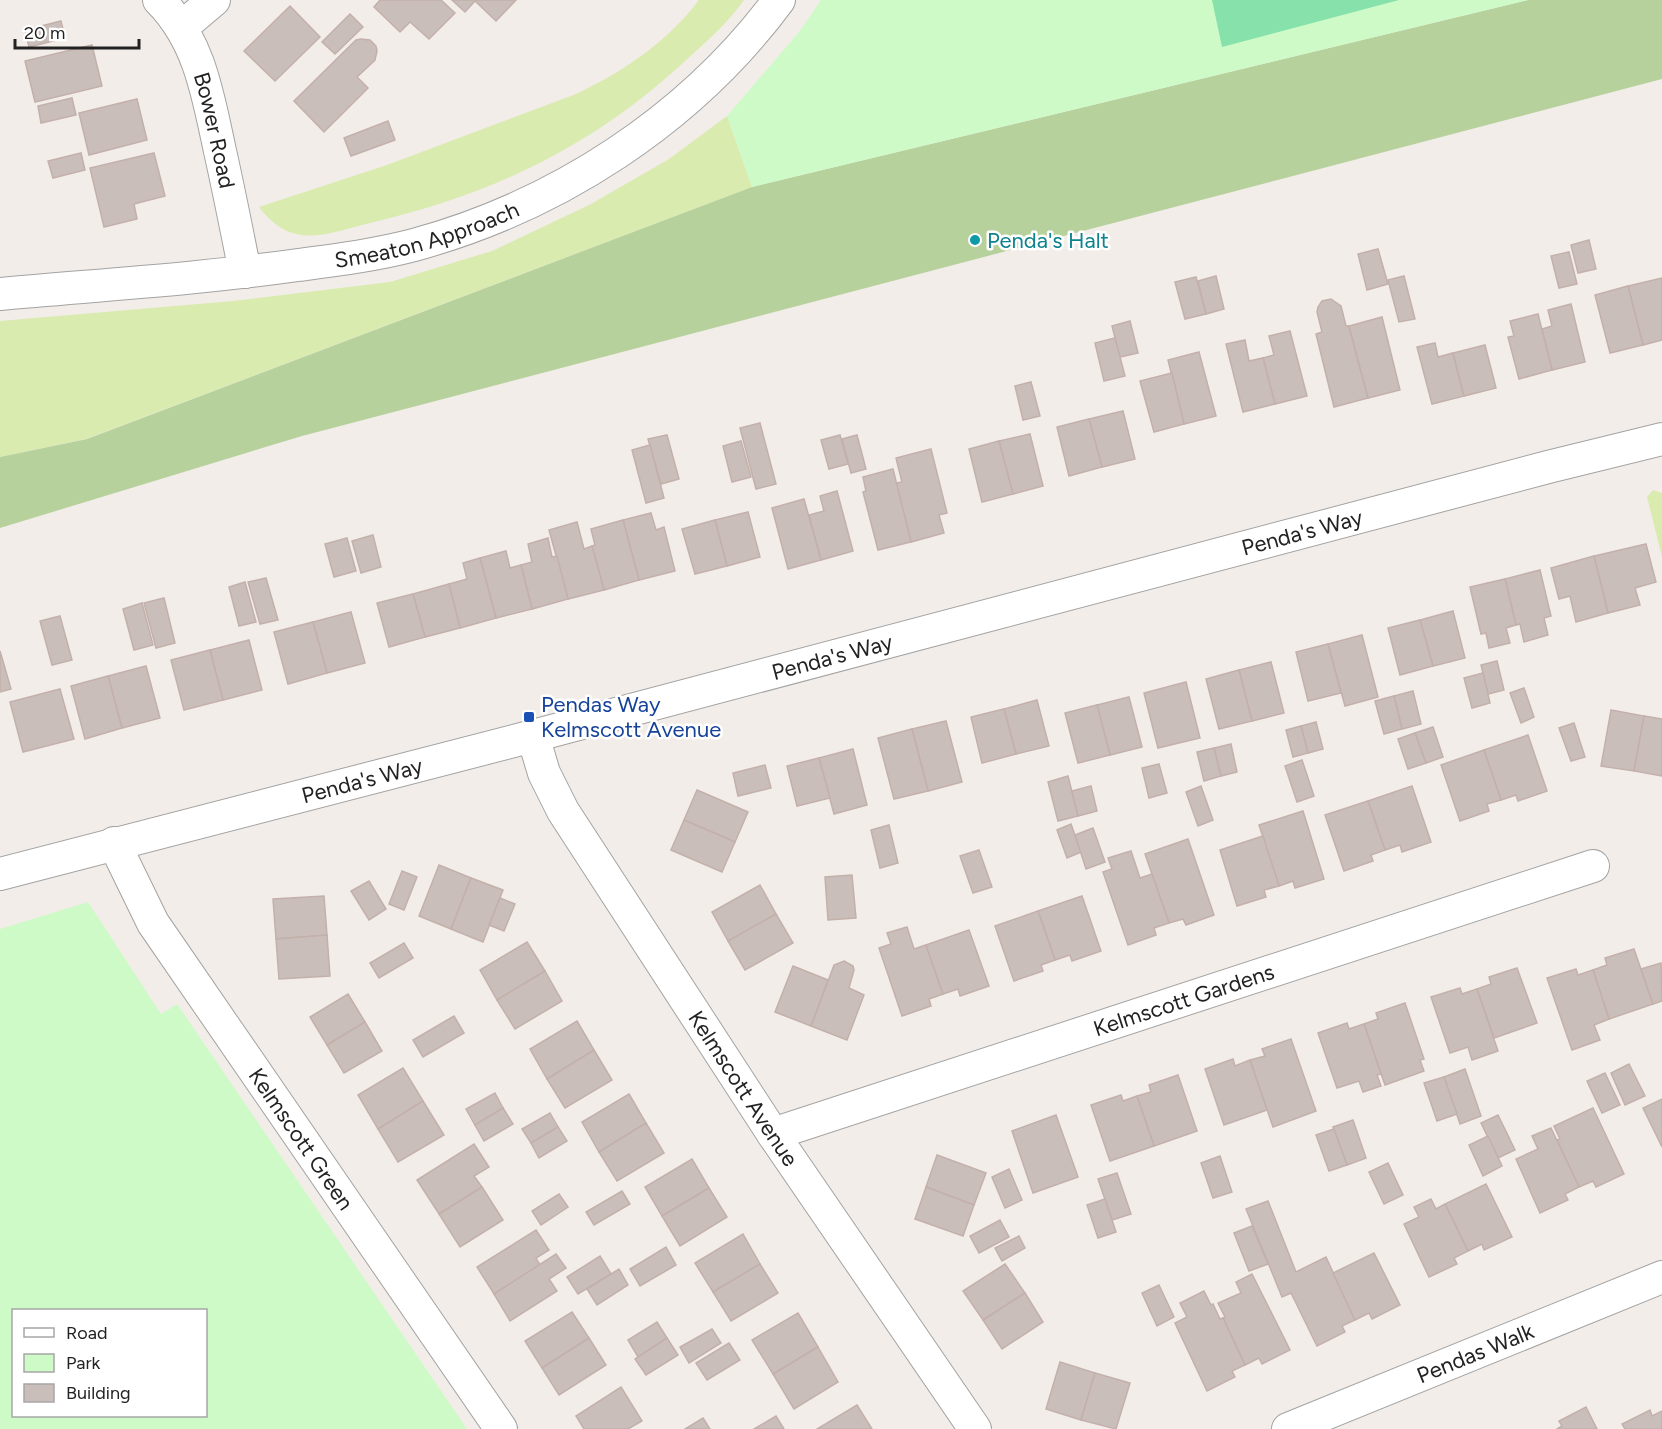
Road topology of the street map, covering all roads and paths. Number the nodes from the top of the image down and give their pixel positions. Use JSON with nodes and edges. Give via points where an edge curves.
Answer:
{"nodes":[{"id":1,"x":159,"y":0,"type":"edge"},
{"id":2,"x":214,"y":0,"type":"edge"},
{"id":3,"x":779,"y":0,"type":"edge"},
{"id":4,"x":182,"y":27,"type":"junction"},
{"id":5,"x":245,"y":273,"type":"junction"},
{"id":6,"x":0,"y":294,"type":"edge"},
{"id":7,"x":1662,"y":439,"type":"edge"},
{"id":8,"x":533,"y":736,"type":"junction"},
{"id":9,"x":114,"y":843,"type":"junction"},
{"id":10,"x":1593,"y":866,"type":"dead end"},
{"id":11,"x":0,"y":874,"type":"edge"},
{"id":12,"x":773,"y":1134,"type":"junction"},
{"id":13,"x":1662,"y":1277,"type":"edge"},
{"id":14,"x":501,"y":1429,"type":"edge"},
{"id":15,"x":975,"y":1429,"type":"edge"},
{"id":16,"x":1288,"y":1429,"type":"edge"}],
"edges":[{"from":1,"to":4,"type":"street","name":"Bower Road"},
{"from":2,"to":4,"type":"street"},
{"from":3,"to":5,"type":"street","name":"Smeaton Approach","via":[[703,85],[615,155],[568,183],[486,221],[412,245]]},
{"from":4,"to":5,"type":"street","name":"Bower Road","via":[[200,64]]},
{"from":5,"to":6,"type":"street","name":"Smeaton Approach"},
{"from":7,"to":8,"type":"street","name":"Penda's Way"},
{"from":8,"to":9,"type":"street","name":"Penda's Way"},
{"from":8,"to":12,"type":"street","name":"Kelmscott Avenue","via":[[544,773],[563,811]]},
{"from":9,"to":11,"type":"street","name":"Penda's Way"},
{"from":9,"to":14,"type":"street","name":"Kelmscott Green","via":[[153,923]]},
{"from":10,"to":12,"type":"street","name":"Kelmscott Gardens"},
{"from":12,"to":15,"type":"street","name":"Kelmscott Avenue"},
{"from":13,"to":16,"type":"street","name":"Pendas Walk"}]}
